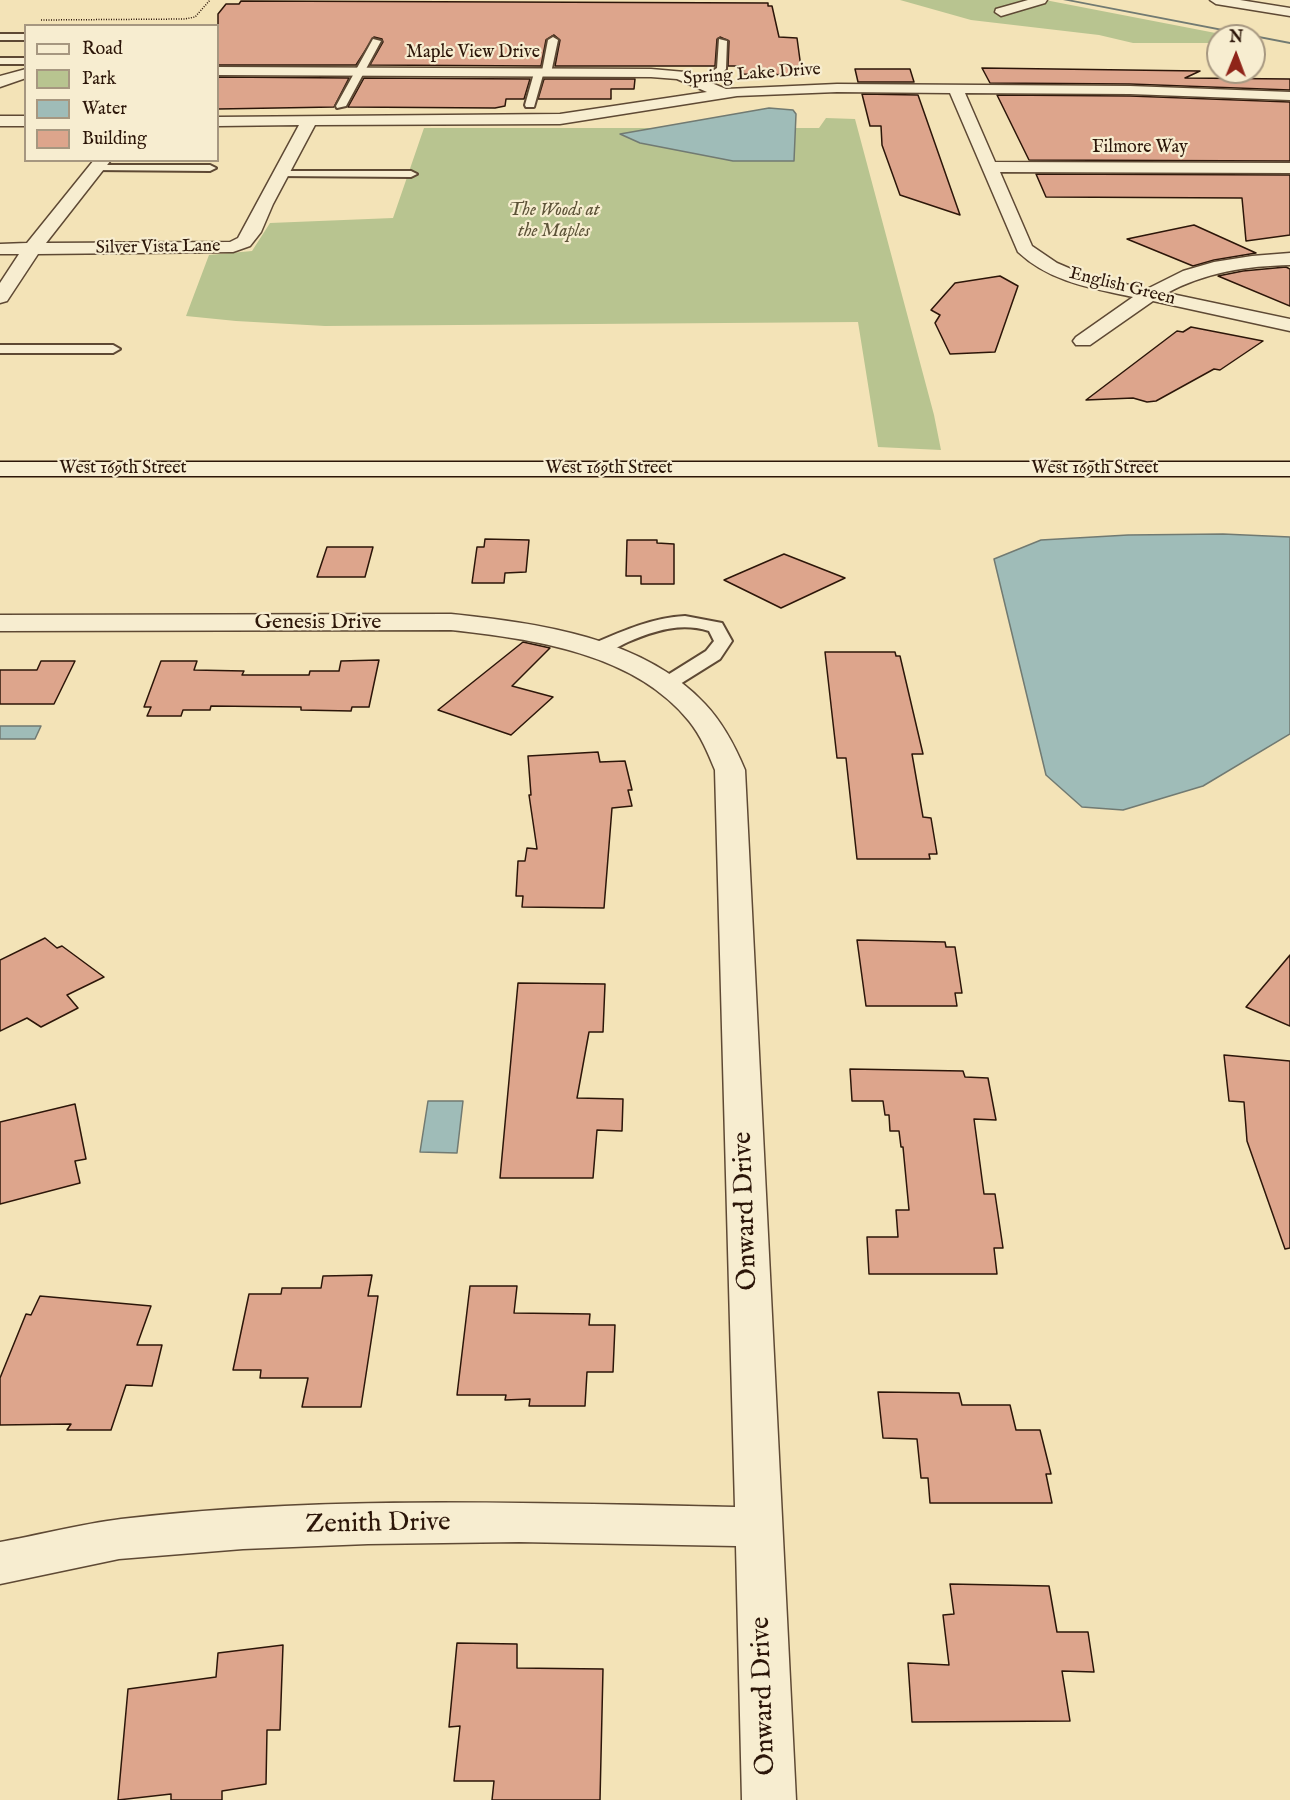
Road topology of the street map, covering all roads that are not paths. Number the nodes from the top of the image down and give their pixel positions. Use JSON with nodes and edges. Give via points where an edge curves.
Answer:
{"nodes":[{"id":1,"x":1041,"y":0,"type":"edge"},
{"id":2,"x":1215,"y":0,"type":"edge"},
{"id":3,"x":1001,"y":12,"type":"dead end"},
{"id":4,"x":1290,"y":12,"type":"edge"},
{"id":5,"x":0,"y":37,"type":"edge"},
{"id":6,"x":24,"y":37,"type":"edge"},
{"id":7,"x":553,"y":40,"type":"dead end"},
{"id":8,"x":376,"y":41,"type":"dead end"},
{"id":9,"x":722,"y":41,"type":"dead end"},
{"id":10,"x":0,"y":61,"type":"edge"},
{"id":11,"x":24,"y":61,"type":"edge"},
{"id":12,"x":219,"y":71,"type":"edge"},
{"id":13,"x":24,"y":72,"type":"edge"},
{"id":14,"x":360,"y":72,"type":"junction"},
{"id":15,"x":542,"y":73,"type":"junction"},
{"id":16,"x":697,"y":81,"type":"junction"},
{"id":17,"x":0,"y":83,"type":"edge"},
{"id":18,"x":956,"y":88,"type":"junction"},
{"id":19,"x":724,"y":94,"type":"junction"},
{"id":20,"x":1290,"y":96,"type":"edge"},
{"id":21,"x":530,"y":105,"type":"dead end"},
{"id":22,"x":342,"y":106,"type":"dead end"},
{"id":23,"x":0,"y":121,"type":"edge"},
{"id":24,"x":24,"y":121,"type":"edge"},
{"id":25,"x":219,"y":121,"type":"edge"},
{"id":26,"x":309,"y":121,"type":"junction"},
{"id":27,"x":100,"y":164,"type":"edge"},
{"id":28,"x":990,"y":167,"type":"junction"},
{"id":29,"x":210,"y":168,"type":"dead end"},
{"id":30,"x":1290,"y":168,"type":"edge"},
{"id":31,"x":280,"y":174,"type":"junction"},
{"id":32,"x":411,"y":174,"type":"dead end"},
{"id":33,"x":0,"y":249,"type":"edge"},
{"id":34,"x":37,"y":249,"type":"junction"},
{"id":35,"x":1290,"y":260,"type":"edge"},
{"id":36,"x":1149,"y":295,"type":"junction"},
{"id":37,"x":0,"y":297,"type":"edge"},
{"id":38,"x":1290,"y":326,"type":"edge"},
{"id":39,"x":1083,"y":341,"type":"dead end"},
{"id":40,"x":0,"y":349,"type":"edge"},
{"id":41,"x":112,"y":349,"type":"dead end"},
{"id":42,"x":0,"y":469,"type":"edge"},
{"id":43,"x":1290,"y":469,"type":"edge"},
{"id":44,"x":0,"y":623,"type":"edge"},
{"id":45,"x":595,"y":650,"type":"junction"},
{"id":46,"x":631,"y":664,"type":"joint"},
{"id":47,"x":664,"y":685,"type":"junction"},
{"id":48,"x":759,"y":1527,"type":"junction"},
{"id":49,"x":0,"y":1563,"type":"edge"},
{"id":50,"x":770,"y":1800,"type":"edge"}],
"edges":[{"from":1,"to":3,"type":"street"},
{"from":2,"to":4,"type":"street"},
{"from":5,"to":6,"type":"lane"},
{"from":7,"to":15,"type":"lane"},
{"from":8,"to":14,"type":"lane"},
{"from":9,"to":16,"type":"lane","via":[[724,61],[720,72]]},
{"from":10,"to":11,"type":"lane"},
{"from":12,"to":14,"type":"street","name":"Maple View Drive"},
{"from":13,"to":17,"type":"street"},
{"from":14,"to":15,"type":"street","name":"Maple View Drive"},
{"from":14,"to":22,"type":"lane"},
{"from":15,"to":16,"type":"street","name":"Maple View Drive","via":[[651,73]]},
{"from":15,"to":21,"type":"lane"},
{"from":16,"to":19,"type":"street","name":"Maple View Drive"},
{"from":18,"to":19,"type":"street","name":"Spring Lake Drive","via":[[837,88]]},
{"from":18,"to":20,"type":"street","name":"Spring Lake Drive"},
{"from":18,"to":28,"type":"street","name":"English Green"},
{"from":19,"to":26,"type":"street","name":"Spring Lake Drive","via":[[560,119]]},
{"from":23,"to":24,"type":"street"},
{"from":25,"to":26,"type":"street","name":"Spring Lake Drive"},
{"from":26,"to":31,"type":"street","name":"Silver Vista Lane"},
{"from":27,"to":29,"type":"lane"},
{"from":27,"to":34,"type":"street"},
{"from":28,"to":30,"type":"street","name":"Filmore Way"},
{"from":28,"to":36,"type":"street","name":"English Green","via":[[1024,248],[1035,259],[1080,280]]},
{"from":31,"to":32,"type":"lane"},
{"from":31,"to":34,"type":"street","name":"Silver Vista Lane","via":[[252,232],[233,247]]},
{"from":33,"to":34,"type":"street","name":"Silver Vista Lane"},
{"from":34,"to":37,"type":"street"},
{"from":35,"to":36,"type":"street","via":[[1225,265],[1188,276]]},
{"from":36,"to":38,"type":"street","name":"English Green"},
{"from":36,"to":39,"type":"street"},
{"from":40,"to":41,"type":"lane"},
{"from":42,"to":43,"type":"street","name":"West 169th Street"},
{"from":44,"to":45,"type":"street","name":"Genesis Drive","via":[[451,622],[548,636]]},
{"from":45,"to":46,"type":"street","name":"Genesis Drive"},
{"from":45,"to":47,"type":"lane","via":[[655,624],[675,620],[701,621],[716,627],[723,641],[713,655]]},
{"from":46,"to":47,"type":"street","name":"Onward Drive"},
{"from":47,"to":48,"type":"street","name":"Onward Drive","via":[[686,700],[705,723],[720,745],[729,770]]},
{"from":48,"to":49,"type":"street","name":"Zenith Drive","via":[[507,1522],[243,1529],[119,1539]]},
{"from":48,"to":50,"type":"street","name":"Onward Drive"}]}
